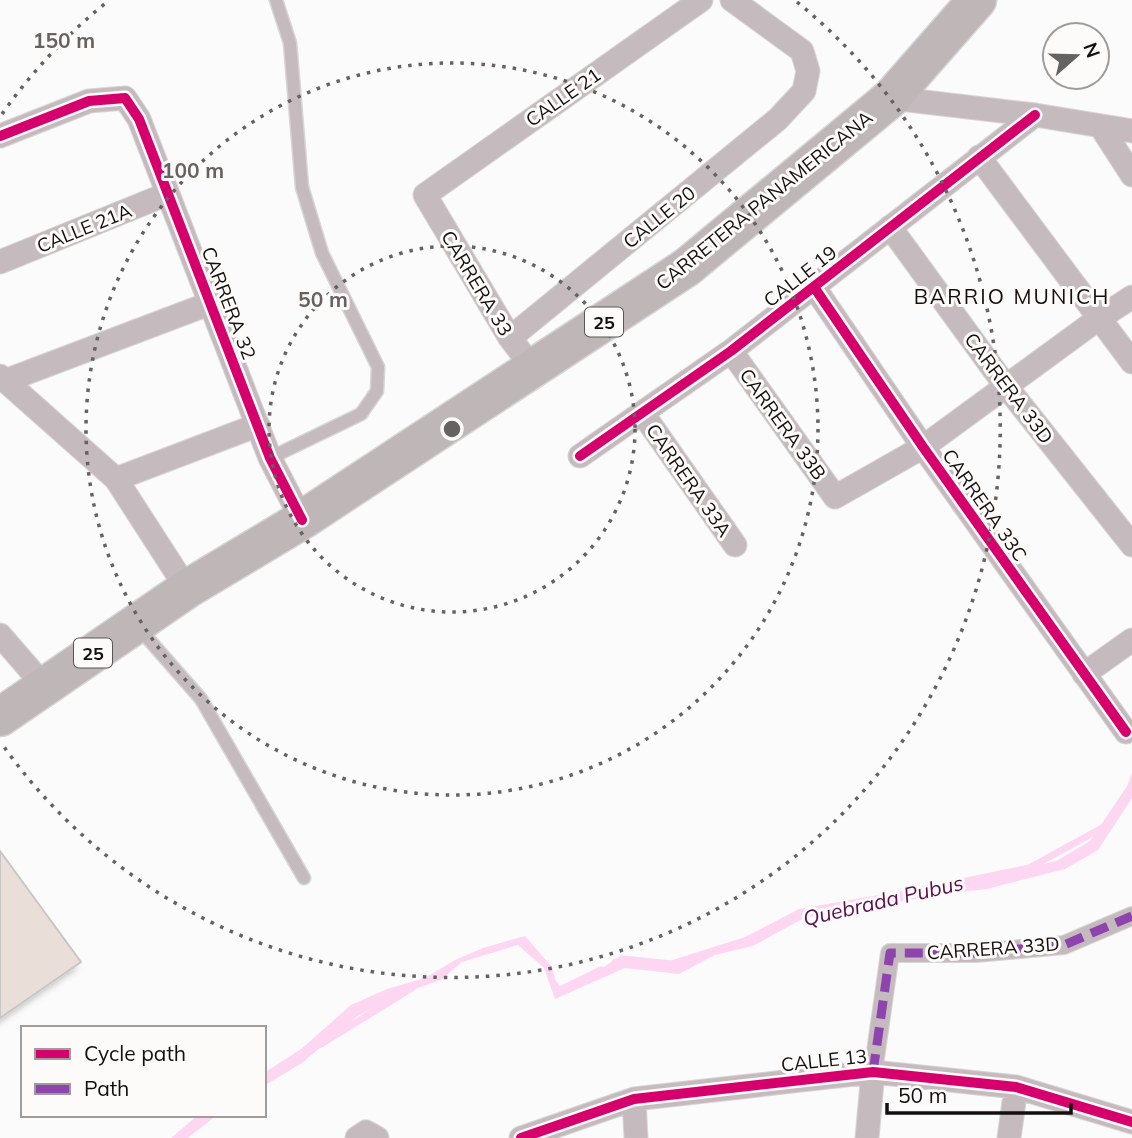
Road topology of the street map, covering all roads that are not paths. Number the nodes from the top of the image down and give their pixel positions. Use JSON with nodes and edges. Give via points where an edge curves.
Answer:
{"nodes":[{"id":1,"x":276,"y":0,"type":"edge"},
{"id":2,"x":701,"y":0,"type":"edge"},
{"id":3,"x":732,"y":0,"type":"edge"},
{"id":4,"x":977,"y":0,"type":"edge"},
{"id":5,"x":891,"y":98,"type":"junction"},
{"id":6,"x":1035,"y":115,"type":"junction"},
{"id":7,"x":1101,"y":127,"type":"junction"},
{"id":8,"x":1132,"y":131,"type":"edge"},
{"id":9,"x":0,"y":136,"type":"edge"},
{"id":10,"x":979,"y":157,"type":"junction"},
{"id":11,"x":1132,"y":176,"type":"edge"},
{"id":12,"x":167,"y":194,"type":"junction"},
{"id":13,"x":425,"y":195,"type":"joint"},
{"id":14,"x":890,"y":227,"type":"junction"},
{"id":15,"x":0,"y":262,"type":"edge"},
{"id":16,"x":814,"y":287,"type":"junction"},
{"id":17,"x":1132,"y":298,"type":"edge"},
{"id":18,"x":211,"y":303,"type":"junction"},
{"id":19,"x":1098,"y":318,"type":"junction"},
{"id":20,"x":510,"y":338,"type":"junction"},
{"id":21,"x":731,"y":351,"type":"junction"},
{"id":22,"x":1132,"y":362,"type":"edge"},
{"id":23,"x":533,"y":368,"type":"junction"},
{"id":24,"x":3,"y":379,"type":"edge"},
{"id":25,"x":1005,"y":385,"type":"junction"},
{"id":26,"x":643,"y":414,"type":"junction"},
{"id":27,"x":258,"y":425,"type":"junction"},
{"id":28,"x":923,"y":447,"type":"junction"},
{"id":29,"x":580,"y":456,"type":"dead end"},
{"id":30,"x":270,"y":458,"type":"junction"},
{"id":31,"x":116,"y":479,"type":"junction"},
{"id":32,"x":302,"y":520,"type":"junction"},
{"id":33,"x":735,"y":545,"type":"dead end"},
{"id":34,"x":1132,"y":545,"type":"edge"},
{"id":35,"x":187,"y":589,"type":"junction"},
{"id":36,"x":134,"y":623,"type":"junction"},
{"id":37,"x":0,"y":635,"type":"edge"},
{"id":38,"x":1132,"y":640,"type":"edge"},
{"id":39,"x":1084,"y":674,"type":"junction"},
{"id":40,"x":45,"y":687,"type":"junction"},
{"id":41,"x":0,"y":717,"type":"edge"},
{"id":42,"x":1129,"y":736,"type":"edge"},
{"id":43,"x":304,"y":878,"type":"dead end"},
{"id":44,"x":1132,"y":916,"type":"edge"},
{"id":45,"x":873,"y":1072,"type":"junction"},
{"id":46,"x":1016,"y":1087,"type":"junction"},
{"id":47,"x":634,"y":1099,"type":"junction"},
{"id":48,"x":1132,"y":1122,"type":"edge"},
{"id":49,"x":521,"y":1138,"type":"edge"},
{"id":50,"x":636,"y":1138,"type":"edge"},
{"id":51,"x":867,"y":1138,"type":"edge"},
{"id":52,"x":1009,"y":1138,"type":"edge"}],
"edges":[{"from":1,"to":30,"type":"lane","via":[[290,43],[302,187],[322,253],[378,367],[377,391],[360,414]]},
{"from":2,"to":13,"type":"street","name":"CALLE 21"},
{"from":3,"to":20,"type":"street","name":"CALLE 20","via":[[802,51],[807,71],[804,91],[778,120]]},
{"from":4,"to":5,"type":"highway","name":"CARRETERA PANAMERICANA","number":"25"},
{"from":5,"to":6,"type":"street"},
{"from":5,"to":23,"type":"highway","name":"CARRETERA PANAMERICANA","number":"25","via":[[687,267]]},
{"from":6,"to":7,"type":"street"},
{"from":6,"to":10,"type":"street","name":"CALLE 19"},
{"from":7,"to":8,"type":"street"},
{"from":7,"to":11,"type":"street"},
{"from":9,"to":12,"type":"street","name":"CARRERA 32","via":[[89,101],[125,98],[139,119]]},
{"from":10,"to":14,"type":"street","name":"CALLE 19"},
{"from":10,"to":19,"type":"street"},
{"from":12,"to":15,"type":"street","name":"CALLE 21A"},
{"from":12,"to":18,"type":"street","name":"CARRERA 32"},
{"from":13,"to":20,"type":"street","name":"CARRERA 33"},
{"from":14,"to":16,"type":"street","name":"CALLE 19"},
{"from":14,"to":25,"type":"street","name":"CARRERA 33D"},
{"from":16,"to":21,"type":"street","name":"CALLE 19"},
{"from":16,"to":28,"type":"street","name":"CARRERA 33C"},
{"from":17,"to":19,"type":"street"},
{"from":18,"to":24,"type":"street"},
{"from":18,"to":27,"type":"street","name":"CARRERA 32"},
{"from":19,"to":22,"type":"street"},
{"from":19,"to":25,"type":"street"},
{"from":20,"to":23,"type":"street","name":"CARRERA 33"},
{"from":21,"to":26,"type":"street","name":"CALLE 19"},
{"from":21,"to":28,"type":"street","name":"CARRERA 33B","via":[[835,497]]},
{"from":23,"to":32,"type":"highway","name":"CARRETERA PANAMERICANA","number":"25"},
{"from":24,"to":31,"type":"street"},
{"from":25,"to":28,"type":"street"},
{"from":25,"to":34,"type":"street","name":"CARRERA 33D"},
{"from":26,"to":29,"type":"street","name":"CALLE 19"},
{"from":26,"to":33,"type":"street","name":"CARRERA 33A"},
{"from":27,"to":30,"type":"street","name":"CARRERA 32"},
{"from":27,"to":31,"type":"street"},
{"from":28,"to":39,"type":"street","name":"CARRERA 33C"},
{"from":30,"to":32,"type":"street","name":"CARRERA 32"},
{"from":31,"to":35,"type":"street"},
{"from":32,"to":35,"type":"highway","name":"CARRETERA PANAMERICANA","number":"25"},
{"from":35,"to":36,"type":"highway","name":"CARRETERA PANAMERICANA","number":"25"},
{"from":36,"to":40,"type":"highway","name":"CARRETERA PANAMERICANA","number":"25"},
{"from":36,"to":43,"type":"lane","via":[[201,699]]},
{"from":37,"to":40,"type":"street"},
{"from":38,"to":39,"type":"street"},
{"from":39,"to":42,"type":"street","name":"CARRERA 33C"},
{"from":40,"to":41,"type":"highway","name":"CARRETERA PANAMERICANA","number":"25"},
{"from":44,"to":45,"type":"street","name":"CARRERA 33D","via":[[1064,945],[976,953],[890,953]]},
{"from":45,"to":46,"type":"street","name":"CALLE 13"},
{"from":45,"to":47,"type":"street","name":"CALLE 13"},
{"from":45,"to":51,"type":"street"},
{"from":46,"to":48,"type":"street","name":"CALLE 13"},
{"from":46,"to":52,"type":"street"},
{"from":47,"to":49,"type":"street","name":"CALLE 13"},
{"from":47,"to":50,"type":"street"}]}
